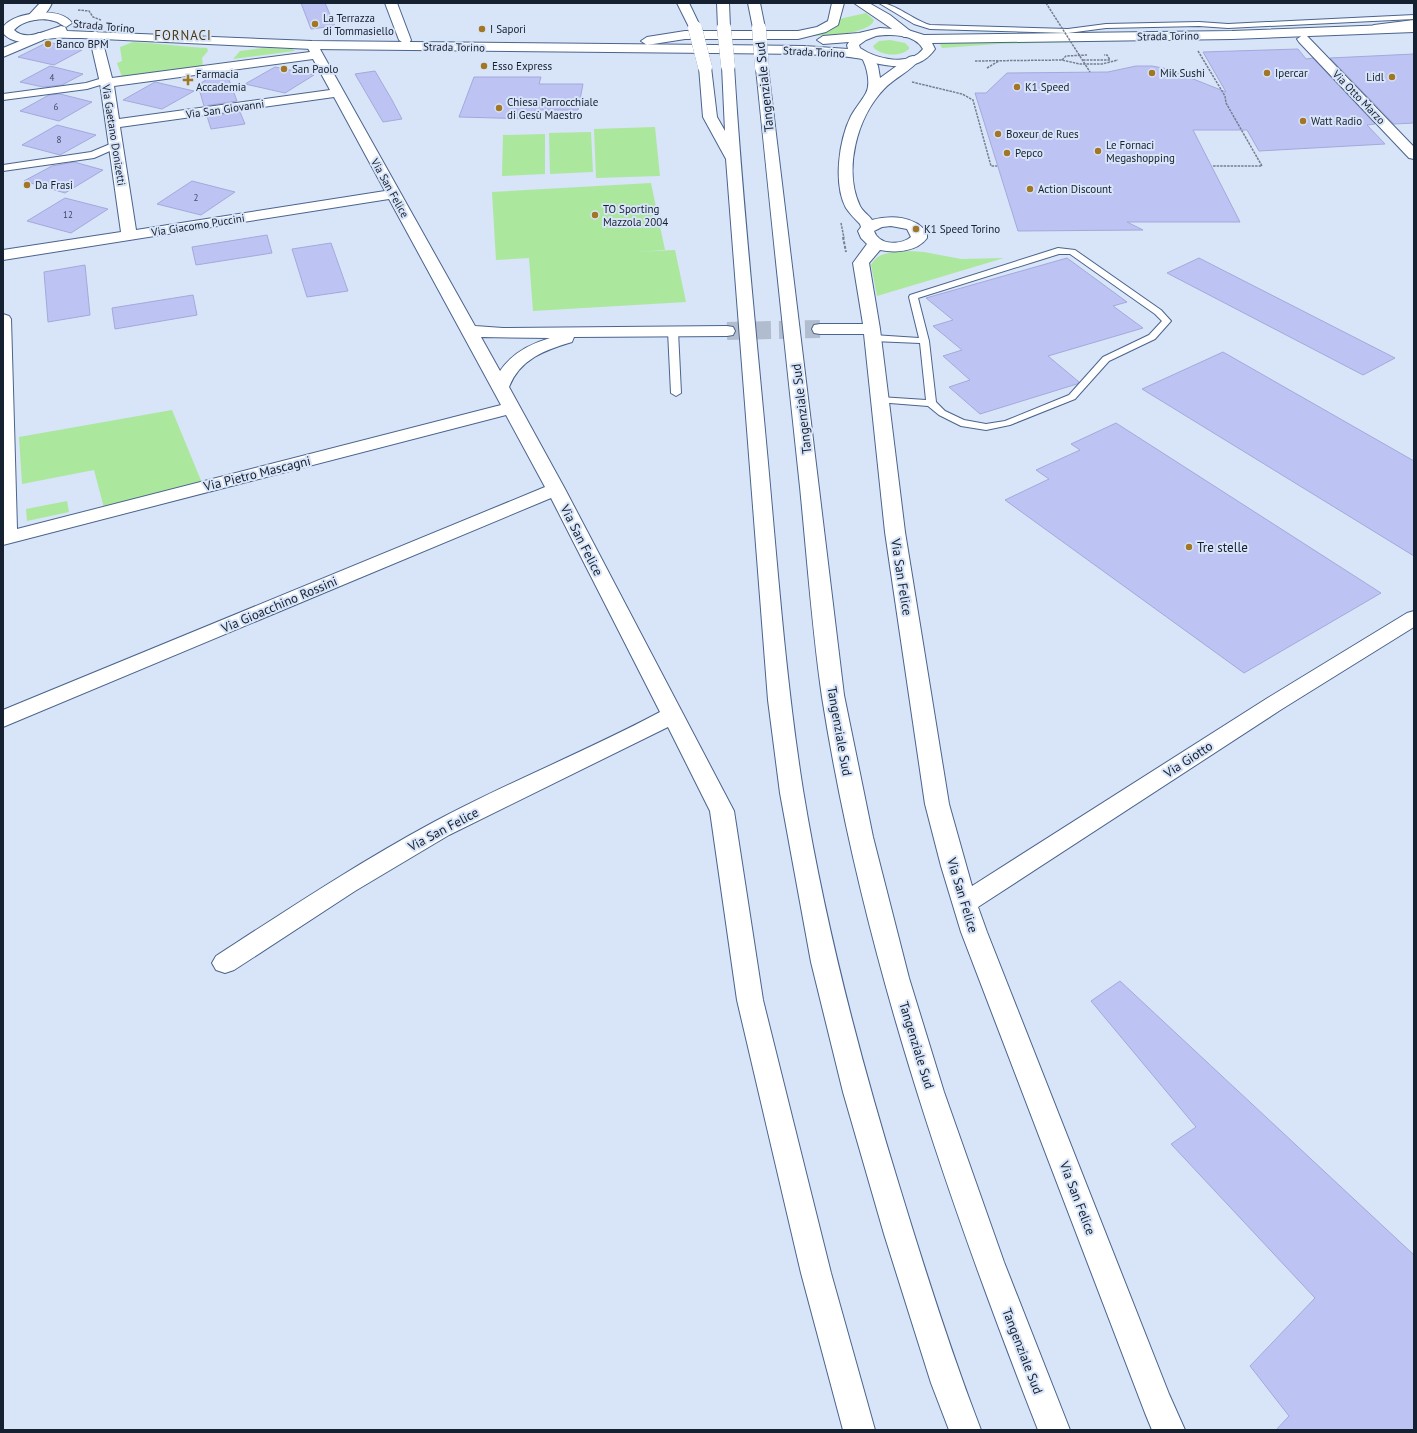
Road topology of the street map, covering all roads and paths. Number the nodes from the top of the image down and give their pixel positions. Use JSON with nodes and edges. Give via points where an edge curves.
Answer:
{"nodes":[{"id":1,"x":46,"y":3,"type":"edge"},
{"id":2,"x":55,"y":3,"type":"edge"},
{"id":3,"x":391,"y":3,"type":"edge"},
{"id":4,"x":683,"y":3,"type":"edge"},
{"id":5,"x":723,"y":3,"type":"edge"},
{"id":6,"x":754,"y":3,"type":"edge"},
{"id":7,"x":838,"y":3,"type":"edge"},
{"id":8,"x":860,"y":3,"type":"edge"},
{"id":9,"x":1046,"y":3,"type":"edge"},
{"id":10,"x":880,"y":9,"type":"edge"},
{"id":11,"x":33,"y":17,"type":"junction"},
{"id":12,"x":1414,"y":17,"type":"edge"},
{"id":13,"x":62,"y":20,"type":"junction"},
{"id":14,"x":1414,"y":24,"type":"edge"},
{"id":15,"x":1414,"y":28,"type":"edge"},
{"id":16,"x":1374,"y":29,"type":"junction"},
{"id":17,"x":5,"y":31,"type":"edge"},
{"id":18,"x":908,"y":34,"type":"junction"},
{"id":19,"x":96,"y":35,"type":"junction"},
{"id":20,"x":1414,"y":35,"type":"edge"},
{"id":21,"x":44,"y":36,"type":"junction"},
{"id":22,"x":865,"y":36,"type":"junction"},
{"id":23,"x":922,"y":39,"type":"junction"},
{"id":24,"x":1303,"y":39,"type":"junction"},
{"id":25,"x":404,"y":40,"type":"junction"},
{"id":26,"x":647,"y":41,"type":"junction"},
{"id":27,"x":1205,"y":49,"type":"dead end"},
{"id":28,"x":315,"y":50,"type":"junction"},
{"id":29,"x":959,"y":51,"type":"dead end"},
{"id":30,"x":943,"y":52,"type":"dead end"},
{"id":31,"x":3,"y":53,"type":"edge"},
{"id":32,"x":927,"y":53,"type":"junction"},
{"id":33,"x":1094,"y":55,"type":"dead end"},
{"id":34,"x":1100,"y":55,"type":"dead end"},
{"id":35,"x":864,"y":56,"type":"junction"},
{"id":36,"x":913,"y":60,"type":"junction"},
{"id":37,"x":975,"y":60,"type":"dead end"},
{"id":38,"x":1062,"y":60,"type":"junction"},
{"id":39,"x":1083,"y":60,"type":"junction"},
{"id":40,"x":1118,"y":60,"type":"dead end"},
{"id":41,"x":1000,"y":61,"type":"junction"},
{"id":42,"x":988,"y":68,"type":"dead end"},
{"id":43,"x":1090,"y":72,"type":"dead end"},
{"id":44,"x":908,"y":81,"type":"dead end"},
{"id":45,"x":106,"y":82,"type":"junction"},
{"id":46,"x":873,"y":91,"type":"junction"},
{"id":47,"x":338,"y":93,"type":"junction"},
{"id":48,"x":3,"y":97,"type":"edge"},
{"id":49,"x":112,"y":124,"type":"junction"},
{"id":50,"x":116,"y":145,"type":"junction"},
{"id":51,"x":1414,"y":155,"type":"edge"},
{"id":52,"x":734,"y":161,"type":"junction"},
{"id":53,"x":997,"y":166,"type":"dead end"},
{"id":54,"x":1212,"y":166,"type":"dead end"},
{"id":55,"x":3,"y":168,"type":"edge"},
{"id":56,"x":393,"y":194,"type":"junction"},
{"id":57,"x":852,"y":201,"type":"junction"},
{"id":58,"x":841,"y":221,"type":"dead end"},
{"id":59,"x":899,"y":222,"type":"junction"},
{"id":60,"x":129,"y":235,"type":"junction"},
{"id":61,"x":873,"y":236,"type":"junction"},
{"id":62,"x":3,"y":255,"type":"edge"},
{"id":63,"x":847,"y":258,"type":"dead end"},
{"id":64,"x":3,"y":319,"type":"edge"},
{"id":65,"x":820,"y":329,"type":"tunnel mouth"},
{"id":66,"x":468,"y":330,"type":"junction"},
{"id":67,"x":673,"y":331,"type":"junction"},
{"id":68,"x":727,"y":331,"type":"tunnel mouth"},
{"id":69,"x":586,"y":332,"type":"junction"},
{"id":70,"x":873,"y":334,"type":"junction"},
{"id":71,"x":924,"y":340,"type":"junction"},
{"id":72,"x":477,"y":346,"type":"junction"},
{"id":73,"x":500,"y":387,"type":"junction"},
{"id":74,"x":676,"y":393,"type":"dead end"},
{"id":75,"x":880,"y":400,"type":"junction"},
{"id":76,"x":931,"y":403,"type":"junction"},
{"id":77,"x":512,"y":408,"type":"junction"},
{"id":78,"x":556,"y":489,"type":"junction"},
{"id":79,"x":6,"y":538,"type":"edge"},
{"id":80,"x":1414,"y":618,"type":"edge"},
{"id":81,"x":672,"y":715,"type":"junction"},
{"id":82,"x":3,"y":719,"type":"edge"},
{"id":83,"x":965,"y":903,"type":"junction"},
{"id":84,"x":225,"y":963,"type":"dead end"},
{"id":85,"x":859,"y":1430,"type":"edge"},
{"id":86,"x":965,"y":1430,"type":"edge"},
{"id":87,"x":1054,"y":1430,"type":"edge"},
{"id":88,"x":1169,"y":1430,"type":"edge"}],
"edges":[{"from":1,"to":11,"type":"main road"},
{"from":2,"to":13,"type":"main road"},
{"from":3,"to":25,"type":"main road"},
{"from":4,"to":52,"type":"main road","bridge":true,"via":[[696,28],[705,67],[710,117]]},
{"from":5,"to":52,"type":"main road","bridge":true},
{"from":6,"to":87,"type":"main road","name":"Tangenziale Sud","bridge":true,"via":[[759,28],[833,695],[852,795],[896,978],[930,1089],[972,1218]]},
{"from":7,"to":26,"type":"main road","via":[[834,22],[829,26],[798,35],[685,35]]},
{"from":8,"to":10,"type":"main road"},
{"from":9,"to":39,"type":"path","bridge":true},
{"from":10,"to":12,"type":"lane","via":[[930,27],[1068,31],[1106,26],[1228,26]]},
{"from":10,"to":18,"type":"main road","via":[[886,18]]},
{"from":10,"to":22,"type":"main road","via":[[879,22]]},
{"from":11,"to":13,"type":"main road","name":"Strada Torino","via":[[46,16]]},
{"from":11,"to":17,"type":"main road","name":"Strada Torino","via":[[21,20]]},
{"from":13,"to":21,"type":"main road","via":[[62,29]]},
{"from":13,"to":25,"type":"main road","name":"Strada Torino","via":[[114,29]]},
{"from":14,"to":16,"type":"main road"},
{"from":15,"to":16,"type":"main road","name":"Strada Torino"},
{"from":16,"to":23,"type":"main road","name":"Strada Torino","via":[[1232,35]]},
{"from":17,"to":21,"type":"main road","name":"Strada Torino","via":[[20,38]]},
{"from":18,"to":22,"type":"main road","name":"Strada Torino","via":[[891,32]]},
{"from":18,"to":23,"type":"main road"},
{"from":19,"to":21,"type":"main road","name":"Strada Torino"},
{"from":19,"to":28,"type":"main road","name":"Strada Torino"},
{"from":19,"to":45,"type":"main road","name":"Via Gaetano Donizetti"},
{"from":20,"to":24,"type":"main road","name":"Strada Torino"},
{"from":21,"to":31,"type":"main road"},
{"from":22,"to":26,"type":"main road","name":"Strada Torino","via":[[805,41]]},
{"from":22,"to":35,"type":"main road","via":[[854,45],[855,50]]},
{"from":23,"to":32,"type":"main road","via":[[929,48]]},
{"from":24,"to":29,"type":"main road","name":"Strada Torino","via":[[1064,45]]},
{"from":24,"to":51,"type":"main road","name":"Via Otto Marzo"},
{"from":25,"to":26,"type":"main road","name":"Strada Torino"},
{"from":27,"to":54,"type":"path","via":[[1197,50],[1262,166]]},
{"from":28,"to":35,"type":"main road","name":"Strada Torino","via":[[804,50]]},
{"from":28,"to":45,"type":"main road"},
{"from":28,"to":47,"type":"main road","name":"Via San Felice"},
{"from":30,"to":32,"type":"main road"},
{"from":32,"to":36,"type":"main road"},
{"from":33,"to":38,"type":"path","via":[[1066,56]]},
{"from":34,"to":39,"type":"path","via":[[1107,55],[1110,60]]},
{"from":35,"to":36,"type":"main road","name":"Strada Torino","via":[[890,62]]},
{"from":35,"to":46,"type":"main road","via":[[874,71]]},
{"from":36,"to":46,"type":"main road"},
{"from":37,"to":41,"type":"path"},
{"from":38,"to":40,"type":"path","via":[[1080,64]]},
{"from":38,"to":41,"type":"path"},
{"from":39,"to":43,"type":"path","bridge":true},
{"from":41,"to":42,"type":"path"},
{"from":44,"to":53,"type":"path","via":[[962,94],[973,100],[991,166]]},
{"from":45,"to":48,"type":"street"},
{"from":45,"to":49,"type":"main road","name":"Via Gaetano Donizetti"},
{"from":46,"to":57,"type":"main road","via":[[851,128],[848,138],[849,194]]},
{"from":47,"to":49,"type":"main road","name":"Via San Giovanni"},
{"from":47,"to":56,"type":"main road","name":"Via San Felice"},
{"from":49,"to":50,"type":"main road","name":"Via Gaetano Donizetti"},
{"from":50,"to":55,"type":"street","via":[[94,155]]},
{"from":50,"to":60,"type":"main road","name":"Via Gaetano Donizetti"},
{"from":52,"to":86,"type":"main road","via":[[779,700],[806,875],[824,962],[857,1092],[899,1234]]},
{"from":56,"to":60,"type":"main road","name":"Via Giacomo Puccini"},
{"from":56,"to":66,"type":"main road","name":"Via San Felice"},
{"from":57,"to":59,"type":"main road","via":[[877,215]]},
{"from":57,"to":61,"type":"main road","via":[[854,208],[867,221]]},
{"from":58,"to":63,"type":"path"},
{"from":59,"to":61,"type":"main road","via":[[881,222]]},
{"from":59,"to":61,"type":"main road","via":[[916,229],[919,238],[915,242],[898,247]]},
{"from":60,"to":62,"type":"main road","name":"Via Giacomo Puccini"},
{"from":61,"to":70,"type":"main road","name":"Via San Felice","via":[[872,248],[862,263]]},
{"from":64,"to":79,"type":"main road"},
{"from":65,"to":70,"type":"main road"},
{"from":66,"to":69,"type":"main road","via":[[503,333]]},
{"from":66,"to":72,"type":"main road","name":"Via San Felice"},
{"from":67,"to":68,"type":"main road"},
{"from":67,"to":69,"type":"main road"},
{"from":67,"to":74,"type":"lane"},
{"from":69,"to":72,"type":"main road"},
{"from":69,"to":73,"type":"main road","via":[[542,346],[520,358],[504,376]]},
{"from":70,"to":71,"type":"lane"},
{"from":70,"to":75,"type":"main road","name":"Via San Felice"},
{"from":71,"to":76,"type":"lane"},
{"from":71,"to":76,"type":"lane","via":[[913,298],[1058,251],[1072,252],[1167,321],[1152,337],[1106,359],[1072,397],[1006,423],[986,427],[960,423]]},
{"from":72,"to":73,"type":"main road","name":"Via San Felice"},
{"from":73,"to":77,"type":"main road","name":"Via San Felice"},
{"from":75,"to":76,"type":"lane"},
{"from":75,"to":83,"type":"main road","name":"Via San Felice","via":[[895,532],[938,804]]},
{"from":77,"to":78,"type":"main road","name":"Via San Felice"},
{"from":77,"to":79,"type":"main road","name":"Via Pietro Mascagni"},
{"from":78,"to":81,"type":"main road","name":"Via San Felice"},
{"from":78,"to":82,"type":"main road","name":"Via Gioacchino Rossini"},
{"from":80,"to":83,"type":"main road","name":"Via Giotto","via":[[1274,704]]},
{"from":81,"to":84,"type":"main road","name":"Via San Felice","via":[[626,741],[473,812],[398,853],[340,887]]},
{"from":81,"to":85,"type":"main road","name":"Via San Felice","via":[[722,811],[750,1000],[816,1273]]},
{"from":83,"to":88,"type":"main road","name":"Via San Felice","via":[[1153,1395]]}]}
